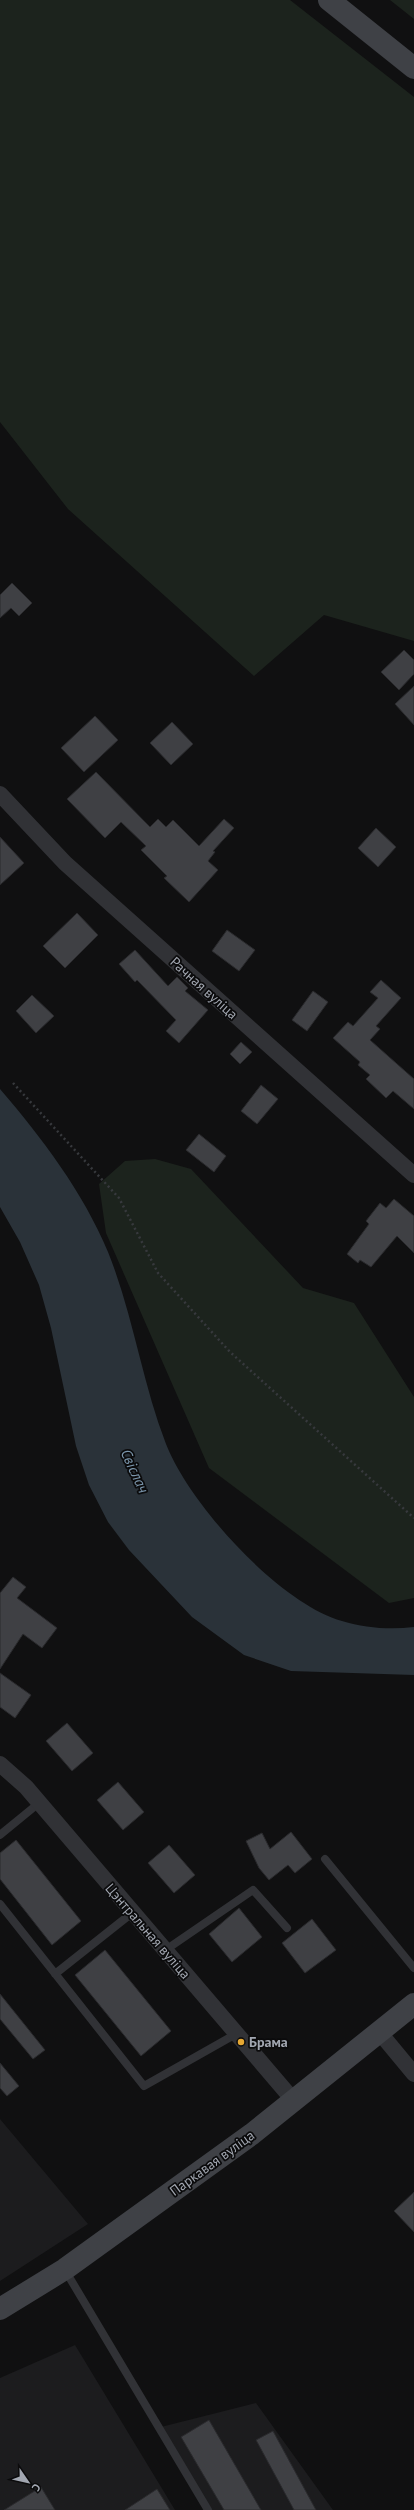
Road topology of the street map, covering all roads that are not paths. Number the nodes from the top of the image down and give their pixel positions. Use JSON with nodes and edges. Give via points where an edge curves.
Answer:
{"nodes":[{"id":1,"x":329,"y":0,"type":"edge"},
{"id":2,"x":414,"y":68,"type":"edge"},
{"id":3,"x":0,"y":794,"type":"edge"},
{"id":4,"x":414,"y":1175,"type":"edge"},
{"id":5,"x":0,"y":1764,"type":"edge"},
{"id":6,"x":39,"y":1803,"type":"junction"},
{"id":7,"x":0,"y":1835,"type":"edge"},
{"id":8,"x":325,"y":1860,"type":"dead end"},
{"id":9,"x":0,"y":1904,"type":"edge"},
{"id":10,"x":132,"y":1913,"type":"junction"},
{"id":11,"x":287,"y":1928,"type":"dead end"},
{"id":12,"x":164,"y":1951,"type":"junction"},
{"id":13,"x":414,"y":1968,"type":"edge"},
{"id":14,"x":55,"y":1974,"type":"junction"},
{"id":15,"x":414,"y":2004,"type":"edge"},
{"id":16,"x":380,"y":2033,"type":"junction"},
{"id":17,"x":236,"y":2034,"type":"junction"},
{"id":18,"x":414,"y":2074,"type":"edge"},
{"id":19,"x":294,"y":2101,"type":"junction"},
{"id":20,"x":64,"y":2269,"type":"junction"},
{"id":21,"x":0,"y":2309,"type":"edge"},
{"id":22,"x":208,"y":2510,"type":"edge"}],
"edges":[{"from":1,"to":2,"type":"main road"},
{"from":3,"to":4,"type":"street","name":"Рачная вуліца","via":[[65,863]]},
{"from":5,"to":6,"type":"street","name":"Цэнтральная вуліца"},
{"from":6,"to":7,"type":"lane"},
{"from":6,"to":10,"type":"street","name":"Цэнтральная вуліца"},
{"from":8,"to":13,"type":"lane"},
{"from":9,"to":14,"type":"lane"},
{"from":10,"to":12,"type":"street","name":"Цэнтральная вуліца"},
{"from":10,"to":14,"type":"lane"},
{"from":11,"to":12,"type":"lane","via":[[253,1890]]},
{"from":12,"to":17,"type":"street","name":"Цэнтральная вуліца"},
{"from":14,"to":17,"type":"lane","via":[[144,2086]]},
{"from":15,"to":16,"type":"main road","name":"Паркавая вуліца"},
{"from":16,"to":18,"type":"street"},
{"from":16,"to":19,"type":"main road","name":"Паркавая вуліца"},
{"from":17,"to":19,"type":"street","name":"Цэнтральная вуліца"},
{"from":19,"to":20,"type":"main road","name":"Паркавая вуліца"},
{"from":20,"to":21,"type":"main road","name":"Паркавая вуліца"},
{"from":20,"to":22,"type":"lane"}]}
